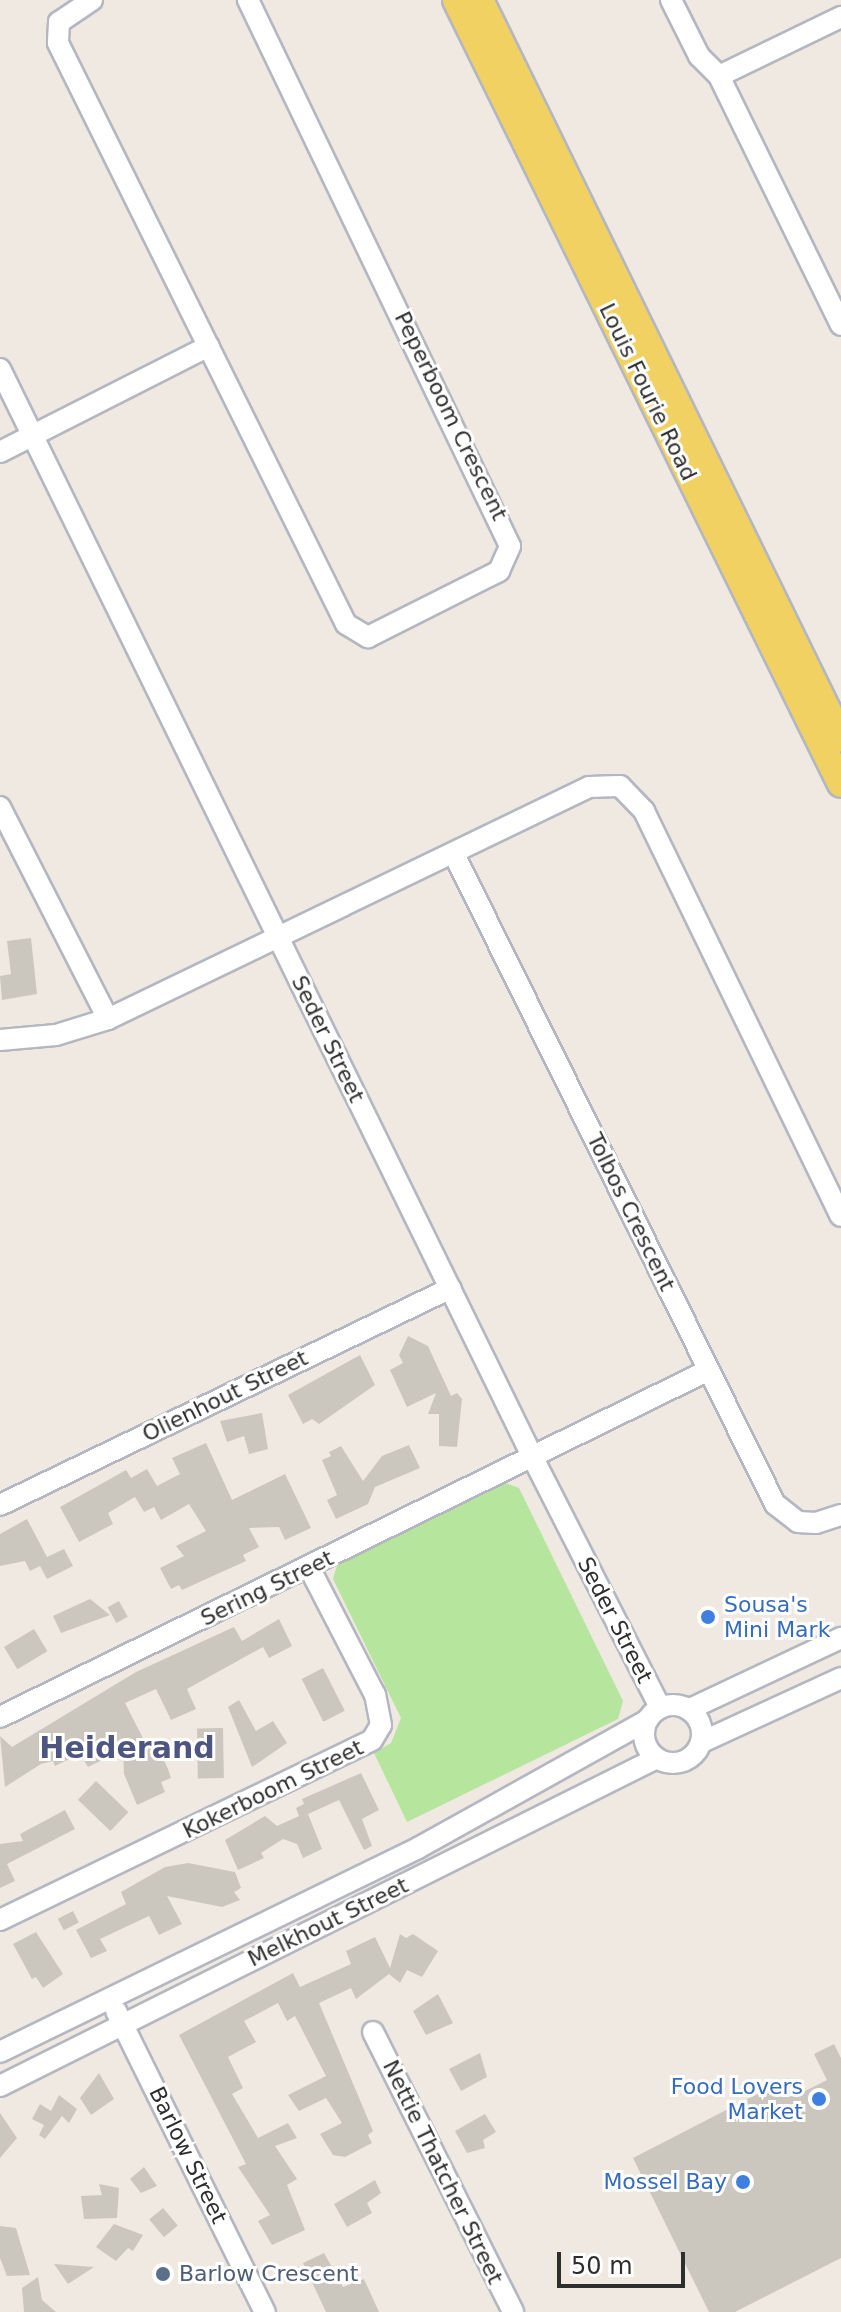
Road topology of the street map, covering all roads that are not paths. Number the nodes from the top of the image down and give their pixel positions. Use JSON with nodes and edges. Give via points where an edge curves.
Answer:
{"nodes":[{"id":1,"x":92,"y":0,"type":"edge"},
{"id":2,"x":248,"y":0,"type":"edge"},
{"id":3,"x":456,"y":0,"type":"edge"},
{"id":4,"x":480,"y":0,"type":"edge"},
{"id":5,"x":671,"y":0,"type":"edge"},
{"id":6,"x":841,"y":17,"type":"edge"},
{"id":7,"x":719,"y":76,"type":"junction"},
{"id":8,"x":841,"y":325,"type":"edge"},
{"id":9,"x":209,"y":346,"type":"junction"},
{"id":10,"x":0,"y":369,"type":"edge"},
{"id":11,"x":33,"y":435,"type":"junction"},
{"id":12,"x":0,"y":452,"type":"edge"},
{"id":13,"x":841,"y":738,"type":"edge"},
{"id":14,"x":841,"y":784,"type":"edge"},
{"id":15,"x":0,"y":807,"type":"edge"},
{"id":16,"x":9,"y":843,"type":"edge"},
{"id":17,"x":454,"y":854,"type":"junction"},
{"id":18,"x":277,"y":936,"type":"junction"},
{"id":19,"x":108,"y":1019,"type":"junction"},
{"id":20,"x":0,"y":1040,"type":"edge"},
{"id":21,"x":841,"y":1216,"type":"edge"},
{"id":22,"x":450,"y":1288,"type":"junction"},
{"id":23,"x":709,"y":1370,"type":"junction"},
{"id":24,"x":533,"y":1458,"type":"junction"},
{"id":25,"x":0,"y":1505,"type":"edge"},
{"id":26,"x":841,"y":1515,"type":"edge"},
{"id":27,"x":309,"y":1567,"type":"junction"},
{"id":28,"x":841,"y":1638,"type":"edge"},
{"id":29,"x":841,"y":1678,"type":"edge"},
{"id":30,"x":690,"y":1709,"type":"junction"},
{"id":31,"x":653,"y":1714,"type":"junction"},
{"id":32,"x":0,"y":1717,"type":"edge"},
{"id":33,"x":702,"y":1742,"type":"junction"},
{"id":34,"x":657,"y":1758,"type":"junction"},
{"id":35,"x":0,"y":1920,"type":"edge"},
{"id":36,"x":108,"y":1998,"type":"junction"},
{"id":37,"x":122,"y":2023,"type":"junction"},
{"id":38,"x":373,"y":2032,"type":"dead end"},
{"id":39,"x":0,"y":2052,"type":"edge"},
{"id":40,"x":0,"y":2086,"type":"edge"},
{"id":41,"x":265,"y":2312,"type":"edge"},
{"id":42,"x":513,"y":2312,"type":"edge"}],
"edges":[{"from":1,"to":9,"type":"street","name":"Peperboom Crescent","via":[[59,22],[58,43]]},
{"from":2,"to":9,"type":"street","name":"Peperboom Crescent","via":[[506,531],[510,546],[505,566],[374,636],[355,634]]},
{"from":3,"to":14,"type":"main road","name":"Louis Fourie Road"},
{"from":4,"to":13,"type":"main road","name":"Louis Fourie Road"},
{"from":5,"to":7,"type":"street","via":[[699,56]]},
{"from":6,"to":7,"type":"street"},
{"from":7,"to":8,"type":"street"},
{"from":9,"to":11,"type":"street"},
{"from":10,"to":11,"type":"street","name":"Seder Street"},
{"from":11,"to":12,"type":"street"},
{"from":11,"to":18,"type":"street","name":"Seder Street"},
{"from":15,"to":16,"type":"street"},
{"from":16,"to":19,"type":"street"},
{"from":17,"to":18,"type":"street"},
{"from":17,"to":21,"type":"street","via":[[589,787],[628,789],[644,811]]},
{"from":17,"to":23,"type":"street","name":"Tolbos Crescent"},
{"from":18,"to":19,"type":"street"},
{"from":18,"to":22,"type":"street","name":"Seder Street"},
{"from":19,"to":20,"type":"street","via":[[56,1035]]},
{"from":22,"to":24,"type":"street","name":"Seder Street"},
{"from":22,"to":25,"type":"street","name":"Olienhout Street"},
{"from":23,"to":24,"type":"street","name":"Sering Street"},
{"from":23,"to":26,"type":"street","name":"Tolbos Crescent","via":[[785,1515],[816,1523]]},
{"from":24,"to":27,"type":"street","name":"Sering Street"},
{"from":24,"to":31,"type":"street","name":"Seder Street"},
{"from":27,"to":32,"type":"street","name":"Sering Street"},
{"from":27,"to":35,"type":"street","name":"Kokerboom Street","via":[[375,1695],[381,1725],[372,1740]]},
{"from":28,"to":30,"type":"street"},
{"from":29,"to":33,"type":"street"},
{"from":30,"to":31,"type":"street"},
{"from":30,"to":33,"type":"street","via":[[702,1725]]},
{"from":31,"to":34,"type":"street","via":[[645,1742]]},
{"from":31,"to":36,"type":"street","name":"Melkhout Street","via":[[418,1848]]},
{"from":33,"to":34,"type":"street","via":[[686,1760]]},
{"from":34,"to":37,"type":"street","name":"Melkhout Street"},
{"from":36,"to":37,"type":"street","name":"Barlow Street"},
{"from":36,"to":39,"type":"street","name":"Melkhout Street"},
{"from":37,"to":40,"type":"street","name":"Melkhout Street"},
{"from":37,"to":41,"type":"street","name":"Barlow Street"},
{"from":38,"to":42,"type":"street","name":"Nettie Thatcher Street"}]}
